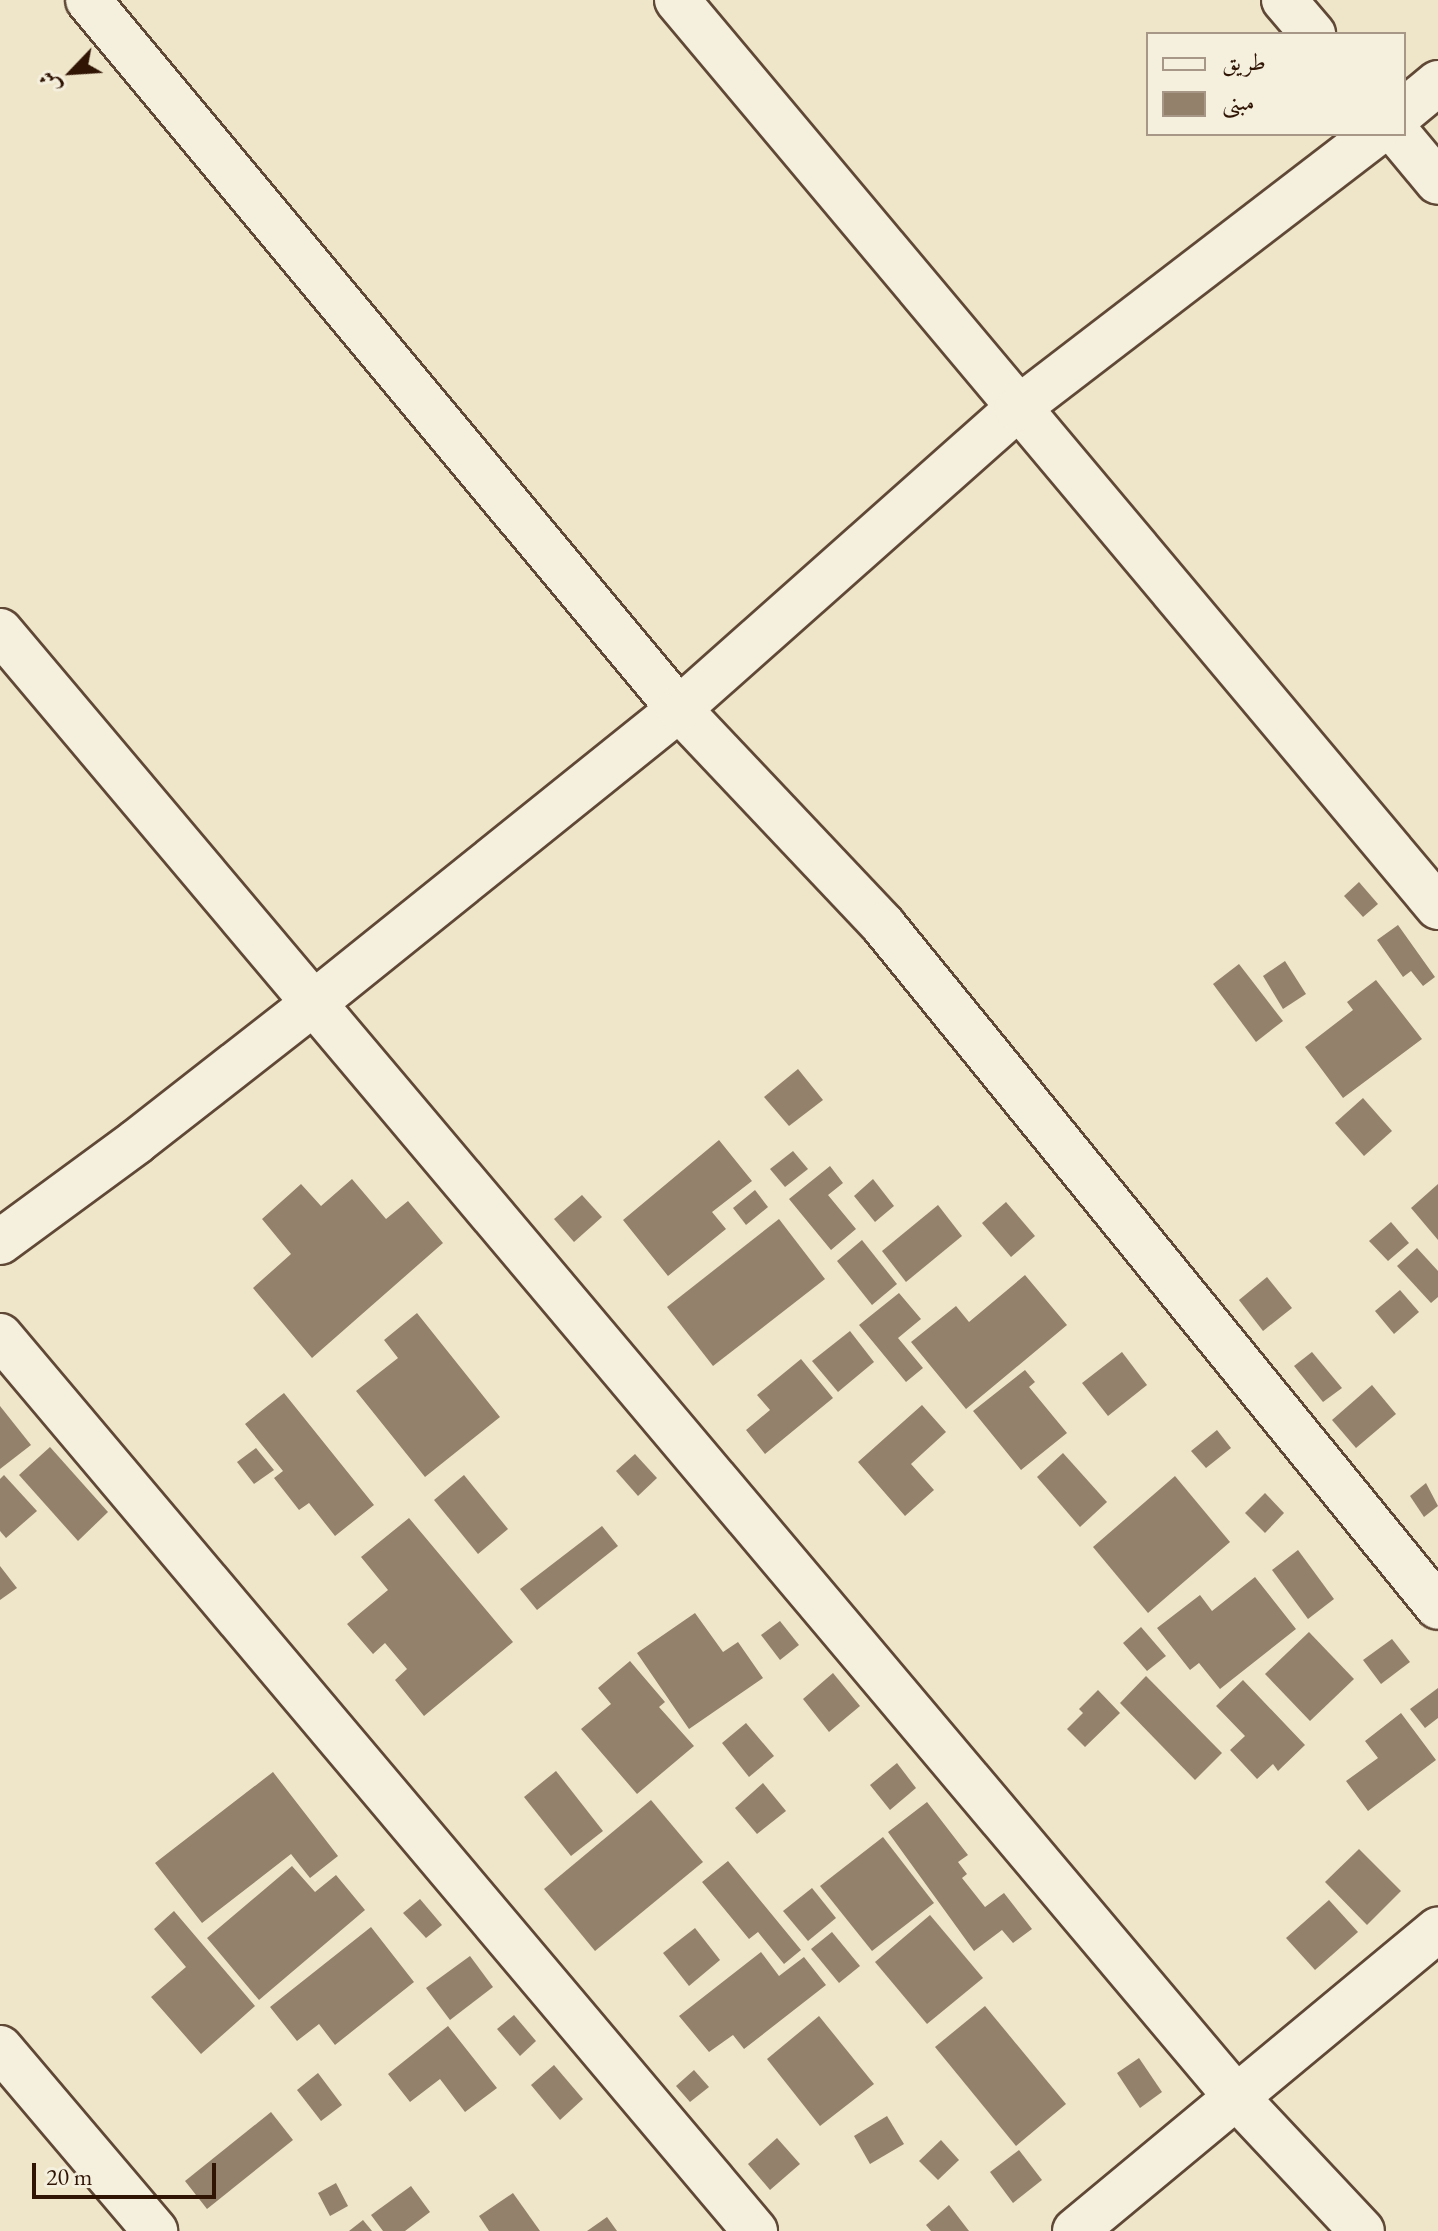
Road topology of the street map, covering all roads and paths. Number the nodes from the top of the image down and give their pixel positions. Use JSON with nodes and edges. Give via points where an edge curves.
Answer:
{"nodes":[{"id":1,"x":88,"y":0,"type":"edge"},
{"id":2,"x":677,"y":0,"type":"edge"},
{"id":3,"x":1284,"y":0,"type":"edge"},
{"id":4,"x":1311,"y":32,"type":"edge"},
{"id":5,"x":1438,"y":83,"type":"edge"},
{"id":6,"x":1406,"y":109,"type":"edge"},
{"id":7,"x":1372,"y":136,"type":"edge"},
{"id":8,"x":1400,"y":136,"type":"edge"},
{"id":9,"x":1438,"y":182,"type":"edge"},
{"id":10,"x":1017,"y":409,"type":"junction"},
{"id":11,"x":0,"y":631,"type":"edge"},
{"id":12,"x":679,"y":709,"type":"junction"},
{"id":13,"x":1438,"y":907,"type":"edge"},
{"id":14,"x":315,"y":1002,"type":"junction"},
{"id":15,"x":0,"y":1242,"type":"edge"},
{"id":16,"x":0,"y":1336,"type":"edge"},
{"id":17,"x":1438,"y":1607,"type":"edge"},
{"id":18,"x":1438,"y":1930,"type":"edge"},
{"id":19,"x":0,"y":2048,"type":"edge"},
{"id":20,"x":1238,"y":2099,"type":"junction"},
{"id":21,"x":155,"y":2231,"type":"edge"},
{"id":22,"x":755,"y":2231,"type":"edge"},
{"id":23,"x":1075,"y":2231,"type":"edge"},
{"id":24,"x":1362,"y":2231,"type":"edge"}],
"edges":[{"from":1,"to":12,"type":"street"},
{"from":2,"to":10,"type":"street"},
{"from":3,"to":4,"type":"street"},
{"from":5,"to":6,"type":"street"},
{"from":7,"to":10,"type":"street"},
{"from":8,"to":9,"type":"street"},
{"from":10,"to":12,"type":"street"},
{"from":10,"to":13,"type":"street"},
{"from":11,"to":14,"type":"street"},
{"from":12,"to":14,"type":"street"},
{"from":12,"to":17,"type":"street","via":[[883,925]]},
{"from":14,"to":15,"type":"street"},
{"from":14,"to":20,"type":"street"},
{"from":16,"to":22,"type":"street"},
{"from":18,"to":20,"type":"street"},
{"from":19,"to":21,"type":"street"},
{"from":20,"to":23,"type":"street"},
{"from":20,"to":24,"type":"street"}]}
